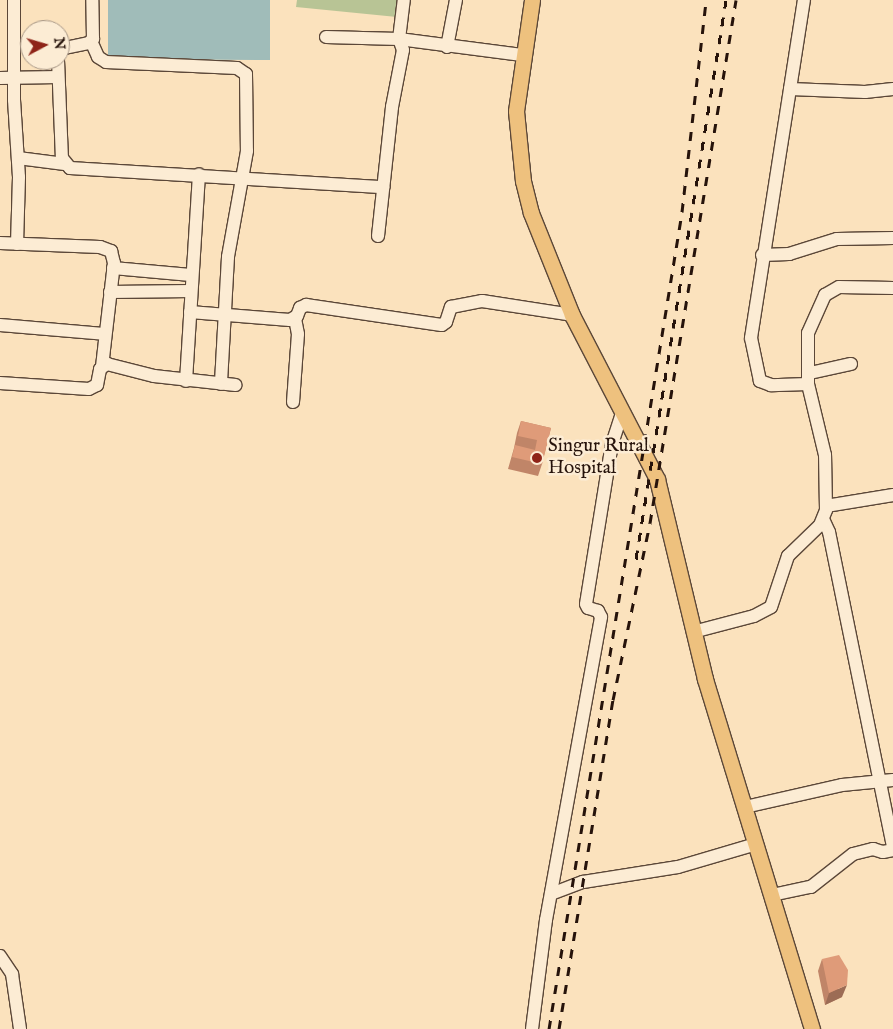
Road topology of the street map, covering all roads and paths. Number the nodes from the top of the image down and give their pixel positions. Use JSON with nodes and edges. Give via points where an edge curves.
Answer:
{"nodes":[{"id":1,"x":14,"y":0,"type":"edge"},
{"id":2,"x":92,"y":0,"type":"edge"},
{"id":3,"x":404,"y":0,"type":"edge"},
{"id":4,"x":456,"y":0,"type":"edge"},
{"id":5,"x":532,"y":0,"type":"edge"},
{"id":6,"x":804,"y":0,"type":"edge"},
{"id":7,"x":326,"y":37,"type":"dead end"},
{"id":8,"x":399,"y":39,"type":"junction"},
{"id":9,"x":91,"y":41,"type":"junction"},
{"id":10,"x":70,"y":46,"type":"edge"},
{"id":11,"x":447,"y":47,"type":"junction"},
{"id":12,"x":522,"y":54,"type":"junction"},
{"id":13,"x":58,"y":70,"type":"edge"},
{"id":14,"x":58,"y":77,"type":"junction"},
{"id":15,"x":0,"y":78,"type":"edge"},
{"id":16,"x":14,"y":78,"type":"junction"},
{"id":17,"x":790,"y":89,"type":"junction"},
{"id":18,"x":893,"y":89,"type":"edge"},
{"id":19,"x":18,"y":158,"type":"junction"},
{"id":20,"x":65,"y":164,"type":"junction"},
{"id":21,"x":199,"y":174,"type":"junction"},
{"id":22,"x":245,"y":178,"type":"junction"},
{"id":23,"x":383,"y":188,"type":"junction"},
{"id":24,"x":378,"y":236,"type":"dead end"},
{"id":25,"x":893,"y":238,"type":"edge"},
{"id":26,"x":0,"y":243,"type":"edge"},
{"id":27,"x":17,"y":244,"type":"junction"},
{"id":28,"x":762,"y":255,"type":"junction"},
{"id":29,"x":113,"y":268,"type":"junction"},
{"id":30,"x":192,"y":275,"type":"junction"},
{"id":31,"x":893,"y":288,"type":"edge"},
{"id":32,"x":191,"y":291,"type":"junction"},
{"id":33,"x":110,"y":292,"type":"junction"},
{"id":34,"x":190,"y":312,"type":"junction"},
{"id":35,"x":225,"y":314,"type":"junction"},
{"id":36,"x":572,"y":315,"type":"junction"},
{"id":37,"x":295,"y":318,"type":"junction"},
{"id":38,"x":0,"y":325,"type":"edge"},
{"id":39,"x":104,"y":334,"type":"junction"},
{"id":40,"x":851,"y":364,"type":"dead end"},
{"id":41,"x":102,"y":366,"type":"junction"},
{"id":42,"x":809,"y":378,"type":"junction"},
{"id":43,"x":186,"y":381,"type":"junction"},
{"id":44,"x":0,"y":383,"type":"edge"},
{"id":45,"x":221,"y":384,"type":"junction"},
{"id":46,"x":236,"y":385,"type":"dead end"},
{"id":47,"x":293,"y":402,"type":"dead end"},
{"id":48,"x":623,"y":411,"type":"junction"},
{"id":49,"x":893,"y":495,"type":"edge"},
{"id":50,"x":825,"y":513,"type":"junction"},
{"id":51,"x":693,"y":632,"type":"junction"},
{"id":52,"x":887,"y":780,"type":"edge"},
{"id":53,"x":745,"y":808,"type":"junction"},
{"id":54,"x":756,"y":844,"type":"junction"},
{"id":55,"x":893,"y":846,"type":"edge"},
{"id":56,"x":893,"y":850,"type":"edge"},
{"id":57,"x":551,"y":894,"type":"junction"},
{"id":58,"x":772,"y":895,"type":"junction"},
{"id":59,"x":0,"y":956,"type":"edge"},
{"id":60,"x":20,"y":1029,"type":"edge"},
{"id":61,"x":532,"y":1029,"type":"edge"},
{"id":62,"x":812,"y":1029,"type":"edge"}],
"edges":[{"from":1,"to":16,"type":"street"},
{"from":2,"to":9,"type":"street"},
{"from":3,"to":8,"type":"street"},
{"from":4,"to":11,"type":"street"},
{"from":5,"to":12,"type":"main road"},
{"from":6,"to":17,"type":"street"},
{"from":7,"to":8,"type":"street"},
{"from":8,"to":11,"type":"street"},
{"from":8,"to":23,"type":"street","via":[[403,50],[392,107]]},
{"from":9,"to":10,"type":"street"},
{"from":9,"to":22,"type":"street","via":[[98,57],[106,62],[243,70],[248,80],[249,100]]},
{"from":11,"to":12,"type":"street"},
{"from":12,"to":36,"type":"main road","via":[[516,111],[523,181],[542,247]]},
{"from":13,"to":14,"type":"street"},
{"from":14,"to":16,"type":"street"},
{"from":14,"to":20,"type":"street","via":[[62,158]]},
{"from":15,"to":16,"type":"street"},
{"from":16,"to":19,"type":"street"},
{"from":17,"to":18,"type":"street","via":[[865,92]]},
{"from":17,"to":28,"type":"street"},
{"from":19,"to":20,"type":"street"},
{"from":19,"to":27,"type":"street"},
{"from":20,"to":21,"type":"street","via":[[74,169]]},
{"from":21,"to":22,"type":"street"},
{"from":21,"to":30,"type":"street"},
{"from":22,"to":23,"type":"street"},
{"from":22,"to":35,"type":"street","via":[[230,243]]},
{"from":23,"to":24,"type":"street"},
{"from":25,"to":28,"type":"street","via":[[837,239],[789,254]]},
{"from":26,"to":27,"type":"street"},
{"from":27,"to":29,"type":"street","via":[[105,247],[112,251]]},
{"from":28,"to":42,"type":"street","via":[[752,326],[757,375],[760,381],[771,385]]},
{"from":29,"to":30,"type":"street"},
{"from":29,"to":33,"type":"street"},
{"from":30,"to":32,"type":"street"},
{"from":31,"to":42,"type":"street","via":[[844,286],[830,291],[819,305],[808,333]]},
{"from":32,"to":33,"type":"street"},
{"from":32,"to":34,"type":"street"},
{"from":33,"to":39,"type":"street"},
{"from":34,"to":35,"type":"street"},
{"from":34,"to":43,"type":"street"},
{"from":35,"to":37,"type":"street"},
{"from":35,"to":45,"type":"street"},
{"from":36,"to":37,"type":"street","via":[[482,301],[451,307],[442,325],[306,305],[300,308]]},
{"from":36,"to":48,"type":"main road"},
{"from":37,"to":47,"type":"street","via":[[298,334]]},
{"from":38,"to":39,"type":"street"},
{"from":39,"to":41,"type":"street"},
{"from":40,"to":42,"type":"street"},
{"from":41,"to":43,"type":"street","via":[[110,364]]},
{"from":41,"to":44,"type":"street","via":[[97,385],[89,389]]},
{"from":42,"to":50,"type":"street","via":[[825,455]]},
{"from":43,"to":45,"type":"street"},
{"from":45,"to":46,"type":"street"},
{"from":48,"to":51,"type":"main road","via":[[657,479]]},
{"from":48,"to":57,"type":"street","via":[[610,459],[586,604],[598,611],[600,617]]},
{"from":49,"to":50,"type":"street"},
{"from":50,"to":51,"type":"street","via":[[788,556],[771,607],[754,616]]},
{"from":50,"to":52,"type":"street"},
{"from":51,"to":53,"type":"main road"},
{"from":52,"to":53,"type":"street","via":[[805,792]]},
{"from":52,"to":55,"type":"street"},
{"from":53,"to":54,"type":"main road"},
{"from":54,"to":57,"type":"street","via":[[678,867],[583,882]]},
{"from":54,"to":58,"type":"main road"},
{"from":56,"to":58,"type":"street","via":[[873,849],[853,854],[811,887]]},
{"from":57,"to":61,"type":"street"},
{"from":58,"to":62,"type":"main road"},
{"from":59,"to":60,"type":"street","via":[[7,961],[12,974]]}]}
